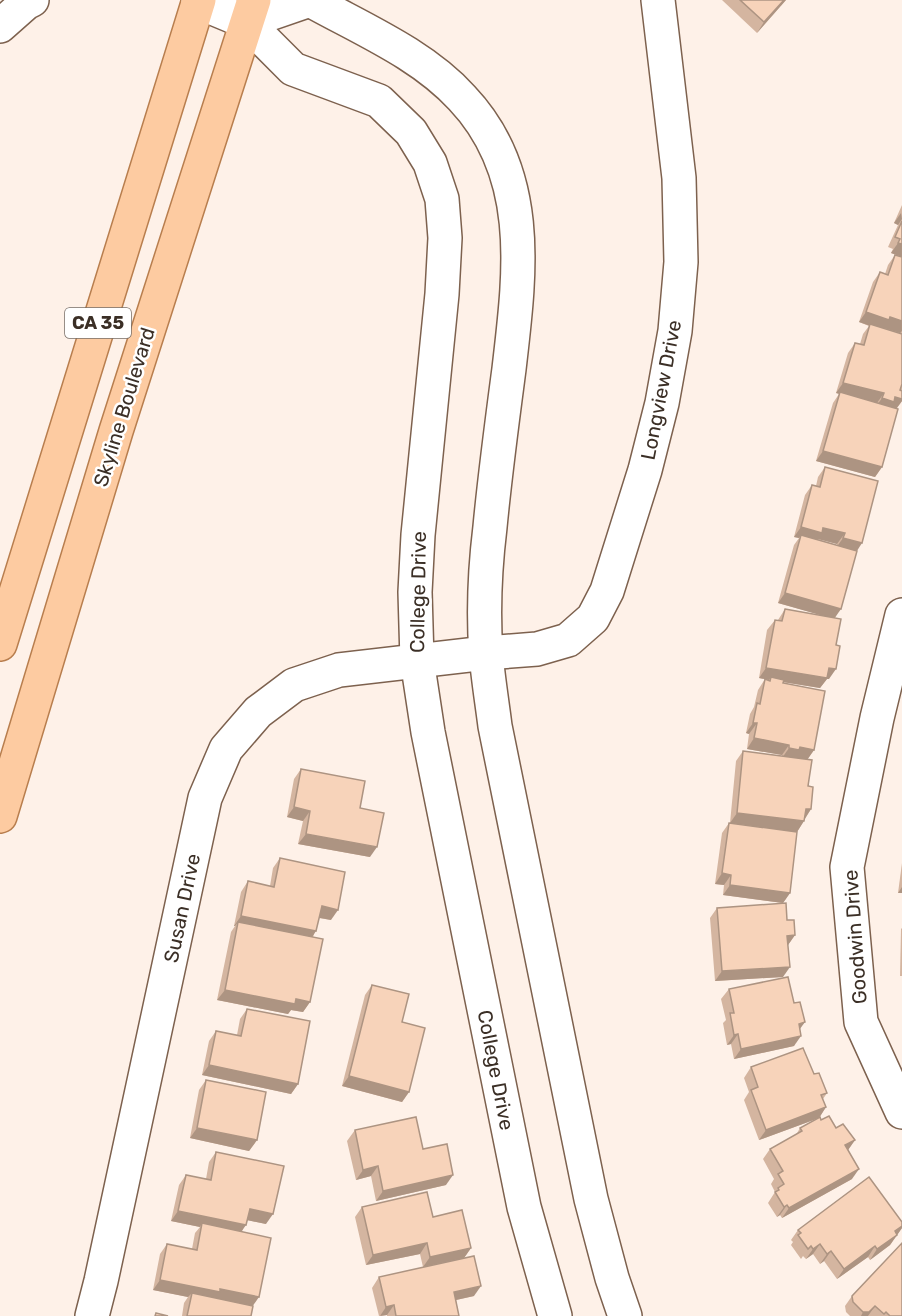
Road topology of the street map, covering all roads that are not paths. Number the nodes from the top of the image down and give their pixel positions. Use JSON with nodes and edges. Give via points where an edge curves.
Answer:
{"nodes":[{"id":1,"x":32,"y":0,"type":"edge"},
{"id":2,"x":310,"y":0,"type":"edge"},
{"id":3,"x":658,"y":0,"type":"edge"},
{"id":4,"x":196,"y":1,"type":"edge"},
{"id":5,"x":250,"y":11,"type":"edge"},
{"id":6,"x":0,"y":26,"type":"edge"},
{"id":7,"x":902,"y":615,"type":"edge"},
{"id":8,"x":0,"y":644,"type":"edge"},
{"id":9,"x":486,"y":653,"type":"junction"},
{"id":10,"x":449,"y":657,"type":"joint"},
{"id":11,"x":417,"y":660,"type":"junction"},
{"id":12,"x":0,"y":816,"type":"edge"},
{"id":13,"x":902,"y":1112,"type":"edge"},
{"id":14,"x":92,"y":1316,"type":"edge"},
{"id":15,"x":555,"y":1316,"type":"edge"},
{"id":16,"x":625,"y":1316,"type":"edge"}],
"edges":[{"from":1,"to":6,"type":"street"},
{"from":2,"to":5,"type":"street"},
{"from":2,"to":9,"type":"street","via":[[419,60],[462,98],[495,141],[510,182],[519,232],[517,302],[489,528]]},
{"from":3,"to":9,"type":"street","name":"Longview Drive","via":[[679,177],[681,262],[675,331],[645,470],[607,591],[593,618],[568,640],[537,649]]},
{"from":4,"to":5,"type":"street"},
{"from":4,"to":8,"type":"main road","number":"CA 35"},
{"from":5,"to":11,"type":"street","name":"College Drive","via":[[293,69],[378,101],[411,132],[430,163],[442,199],[442,294],[417,535]]},
{"from":5,"to":12,"type":"main road","name":"Skyline Boulevard","number":"CA 35","via":[[116,430]]},
{"from":7,"to":13,"type":"street","name":"Goodwin Drive","via":[[847,867],[861,1022]]},
{"from":9,"to":10,"type":"street","name":"Longview Drive"},
{"from":9,"to":16,"type":"street","via":[[495,726],[591,1199]]},
{"from":10,"to":11,"type":"street","name":"Susan Drive"},
{"from":11,"to":14,"type":"street","name":"Susan Drive","via":[[339,670],[294,685],[258,712],[226,749],[205,798]]},
{"from":11,"to":15,"type":"street","name":"College Drive","via":[[428,732],[524,1207]]}]}
